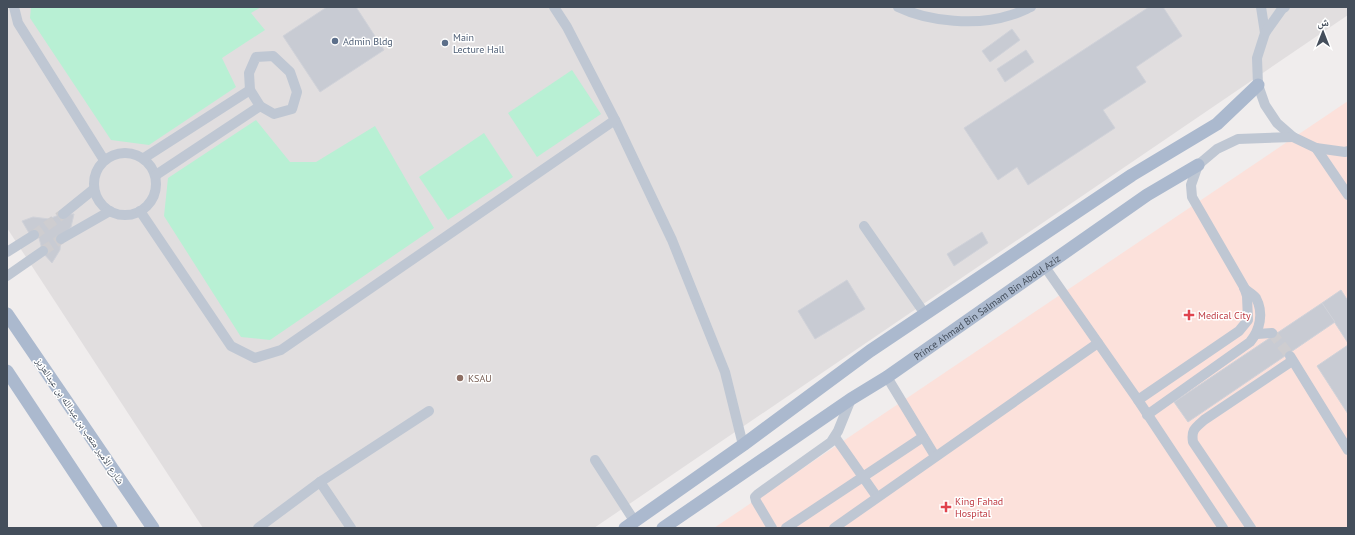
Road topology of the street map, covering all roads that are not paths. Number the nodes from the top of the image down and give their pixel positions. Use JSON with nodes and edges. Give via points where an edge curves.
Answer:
{"nodes":[{"id":1,"x":14,"y":7,"type":"edge"},
{"id":2,"x":554,"y":7,"type":"edge"},
{"id":3,"x":898,"y":7,"type":"edge"},
{"id":4,"x":1031,"y":7,"type":"edge"},
{"id":5,"x":1261,"y":7,"type":"edge"},
{"id":6,"x":1285,"y":7,"type":"edge"},
{"id":7,"x":1265,"y":33,"type":"junction"},
{"id":8,"x":1258,"y":85,"type":"junction"},
{"id":9,"x":250,"y":90,"type":"junction"},
{"id":10,"x":260,"y":106,"type":"junction"},
{"id":11,"x":615,"y":120,"type":"junction"},
{"id":12,"x":1293,"y":137,"type":"junction"},
{"id":13,"x":1316,"y":148,"type":"junction"},
{"id":14,"x":1348,"y":151,"type":"edge"},
{"id":15,"x":144,"y":158,"type":"junction"},
{"id":16,"x":104,"y":160,"type":"junction"},
{"id":17,"x":1198,"y":165,"type":"junction"},
{"id":18,"x":156,"y":175,"type":"junction"},
{"id":19,"x":94,"y":188,"type":"junction"},
{"id":20,"x":1348,"y":196,"type":"edge"},
{"id":21,"x":110,"y":211,"type":"junction"},
{"id":22,"x":140,"y":211,"type":"junction"},
{"id":23,"x":63,"y":214,"type":"tunnel mouth"},
{"id":24,"x":864,"y":226,"type":"dead end"},
{"id":25,"x":34,"y":236,"type":"tunnel mouth"},
{"id":26,"x":61,"y":239,"type":"tunnel mouth"},
{"id":27,"x":43,"y":251,"type":"tunnel mouth"},
{"id":28,"x":7,"y":252,"type":"edge"},
{"id":29,"x":1045,"y":267,"type":"junction"},
{"id":30,"x":7,"y":276,"type":"edge"},
{"id":31,"x":1244,"y":288,"type":"junction"},
{"id":32,"x":7,"y":314,"type":"edge"},
{"id":33,"x":925,"y":314,"type":"junction"},
{"id":34,"x":1272,"y":333,"type":"dead end"},
{"id":35,"x":1257,"y":334,"type":"junction"},
{"id":36,"x":1098,"y":344,"type":"junction"},
{"id":37,"x":7,"y":372,"type":"edge"},
{"id":38,"x":887,"y":377,"type":"junction"},
{"id":39,"x":851,"y":400,"type":"junction"},
{"id":40,"x":1138,"y":400,"type":"junction"},
{"id":41,"x":428,"y":411,"type":"dead end"},
{"id":42,"x":1147,"y":415,"type":"junction"},
{"id":43,"x":835,"y":437,"type":"junction"},
{"id":44,"x":923,"y":437,"type":"junction"},
{"id":45,"x":743,"y":445,"type":"junction"},
{"id":46,"x":1348,"y":450,"type":"edge"},
{"id":47,"x":935,"y":456,"type":"junction"},
{"id":48,"x":595,"y":460,"type":"dead end"},
{"id":49,"x":863,"y":477,"type":"junction"},
{"id":50,"x":320,"y":482,"type":"junction"},
{"id":51,"x":877,"y":497,"type":"junction"},
{"id":52,"x":630,"y":525,"type":"edge"},
{"id":53,"x":111,"y":528,"type":"edge"},
{"id":54,"x":153,"y":528,"type":"edge"},
{"id":55,"x":258,"y":528,"type":"edge"},
{"id":56,"x":352,"y":528,"type":"edge"},
{"id":57,"x":663,"y":528,"type":"edge"},
{"id":58,"x":772,"y":528,"type":"edge"},
{"id":59,"x":786,"y":528,"type":"edge"},
{"id":60,"x":834,"y":528,"type":"edge"},
{"id":61,"x":1224,"y":528,"type":"edge"},
{"id":62,"x":1251,"y":528,"type":"edge"}],
"edges":[{"from":1,"to":16,"type":"street","via":[[18,23]]},
{"from":2,"to":11,"type":"street"},
{"from":3,"to":4,"type":"street","via":[[928,17],[954,21],[984,21],[1010,16]]},
{"from":5,"to":7,"type":"street"},
{"from":6,"to":7,"type":"street"},
{"from":7,"to":8,"type":"street","via":[[1258,58]]},
{"from":8,"to":12,"type":"street","via":[[1265,105],[1277,123]]},
{"from":8,"to":33,"type":"main road","via":[[1217,124],[1132,175]]},
{"from":9,"to":10,"type":"street"},
{"from":9,"to":10,"type":"street","via":[[249,73],[256,58],[273,56],[290,72],[297,92],[292,109],[274,114]]},
{"from":9,"to":15,"type":"street"},
{"from":10,"to":18,"type":"street"},
{"from":11,"to":22,"type":"street","via":[[282,350],[255,358],[231,346]]},
{"from":11,"to":45,"type":"street","via":[[672,240],[725,372]]},
{"from":12,"to":13,"type":"street"},
{"from":12,"to":17,"type":"street","via":[[1238,139],[1217,149]]},
{"from":13,"to":14,"type":"street"},
{"from":13,"to":20,"type":"street"},
{"from":15,"to":16,"type":"street","via":[[124,152]]},
{"from":15,"to":18,"type":"street"},
{"from":16,"to":19,"type":"street","via":[[94,178]]},
{"from":17,"to":29,"type":"main road","name":"Prince Ahmad Bin Salmam Bin Abdul Aziz","via":[[1147,195]]},
{"from":17,"to":31,"type":"street","via":[[1191,185],[1192,197]]},
{"from":18,"to":22,"type":"street","via":[[157,186],[154,196],[149,205]]},
{"from":19,"to":21,"type":"street","via":[[102,205]]},
{"from":19,"to":23,"type":"street"},
{"from":21,"to":22,"type":"street","via":[[120,214]]},
{"from":21,"to":26,"type":"street"},
{"from":24,"to":33,"type":"street"},
{"from":25,"to":28,"type":"street"},
{"from":27,"to":30,"type":"street"},
{"from":29,"to":36,"type":"street"},
{"from":29,"to":38,"type":"main road","name":"Prince Ahmad Bin Salmam Bin Abdul Aziz"},
{"from":31,"to":35,"type":"street","via":[[1255,297],[1260,311]]},
{"from":31,"to":40,"type":"street","via":[[1248,320],[1239,331]]},
{"from":32,"to":54,"type":"main road","name":"شارع الأمير متعب بن عبدالله بن عبدالعزيز"},
{"from":33,"to":45,"type":"main road","via":[[870,351]]},
{"from":34,"to":35,"type":"street"},
{"from":35,"to":42,"type":"street","via":[[1250,342]]},
{"from":36,"to":40,"type":"street"},
{"from":36,"to":47,"type":"street"},
{"from":37,"to":53,"type":"main road"},
{"from":38,"to":39,"type":"main road","name":"Prince Ahmad Bin Salmam Bin Abdul Aziz"},
{"from":38,"to":44,"type":"street"},
{"from":39,"to":43,"type":"street"},
{"from":39,"to":57,"type":"main road","name":"Prince Ahmad Bin Salmam Bin Abdul Aziz"},
{"from":40,"to":42,"type":"street"},
{"from":41,"to":50,"type":"street"},
{"from":42,"to":61,"type":"street"},
{"from":43,"to":49,"type":"street"},
{"from":43,"to":58,"type":"street","via":[[755,497]]},
{"from":44,"to":47,"type":"street"},
{"from":44,"to":49,"type":"street"},
{"from":45,"to":52,"type":"main road"},
{"from":46,"to":62,"type":"street","via":[[1291,358],[1204,420],[1195,428],[1192,434],[1193,442]]},
{"from":47,"to":51,"type":"street"},
{"from":48,"to":52,"type":"street"},
{"from":49,"to":51,"type":"street"},
{"from":49,"to":59,"type":"street"},
{"from":50,"to":55,"type":"street"},
{"from":50,"to":56,"type":"street"},
{"from":51,"to":60,"type":"street"}]}
